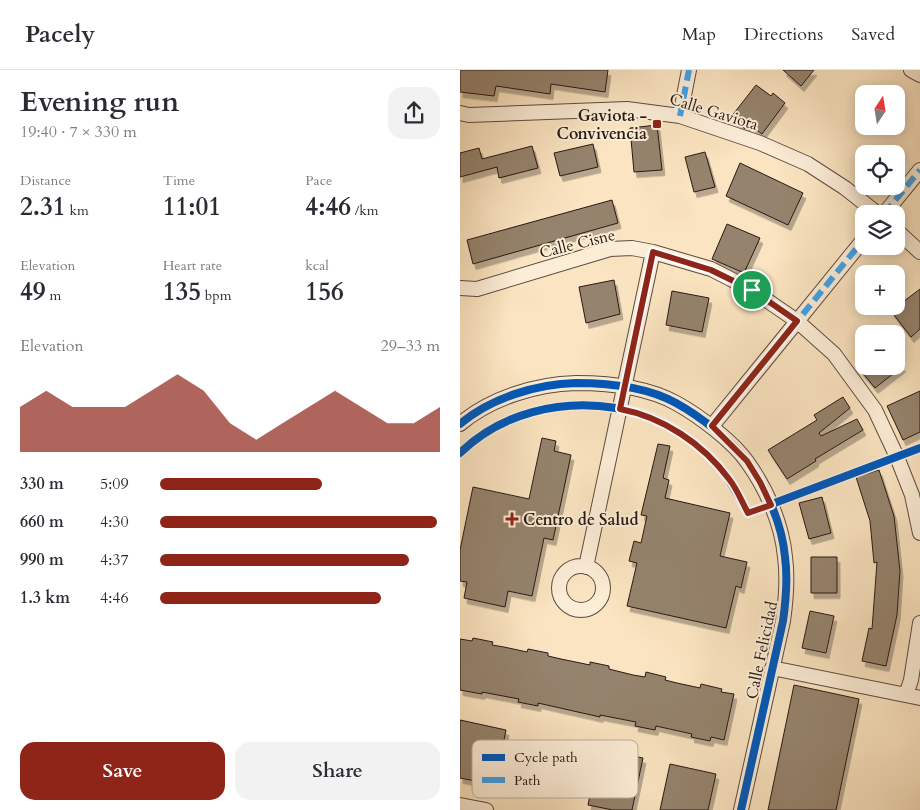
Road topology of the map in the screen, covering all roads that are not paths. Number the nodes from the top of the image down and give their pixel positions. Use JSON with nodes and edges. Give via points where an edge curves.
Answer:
{"nodes":[{"id":1,"x":689,"y":70,"type":"edge"},
{"id":2,"x":911,"y":70,"type":"edge"},
{"id":3,"x":920,"y":75,"type":"edge"},
{"id":4,"x":460,"y":113,"type":"edge"},
{"id":5,"x":680,"y":116,"type":"junction"},
{"id":6,"x":920,"y":170,"type":"edge"},
{"id":7,"x":867,"y":205,"type":"edge"},
{"id":8,"x":891,"y":205,"type":"edge"},
{"id":9,"x":905,"y":238,"type":"edge"},
{"id":10,"x":855,"y":250,"type":"edge"},
{"id":11,"x":653,"y":252,"type":"junction"},
{"id":12,"x":920,"y":252,"type":"edge"},
{"id":13,"x":460,"y":288,"type":"edge"},
{"id":14,"x":797,"y":321,"type":"junction"},
{"id":15,"x":624,"y":387,"type":"junction"},
{"id":16,"x":460,"y":424,"type":"edge"},
{"id":17,"x":712,"y":426,"type":"junction"},
{"id":18,"x":920,"y":533,"type":"edge"},
{"id":19,"x":586,"y":567,"type":"dead end"},
{"id":20,"x":920,"y":622,"type":"edge"},
{"id":21,"x":772,"y":668,"type":"junction"},
{"id":22,"x":913,"y":697,"type":"edge"},
{"id":23,"x":460,"y":805,"type":"edge"},
{"id":24,"x":486,"y":810,"type":"edge"},
{"id":25,"x":741,"y":810,"type":"edge"}],
"edges":[{"from":1,"to":5,"type":"street"},
{"from":2,"to":3,"type":"street"},
{"from":4,"to":5,"type":"street","name":"Calle Gaviota","via":[[627,109]]},
{"from":5,"to":7,"type":"street","name":"Calle Gaviota","via":[[760,143],[808,164]]},
{"from":6,"to":8,"type":"street"},
{"from":9,"to":12,"type":"street"},
{"from":10,"to":14,"type":"street"},
{"from":11,"to":13,"type":"street","name":"Calle Cisne","via":[[632,248],[610,249],[477,289]]},
{"from":11,"to":14,"type":"street","name":"Calle Cisne","via":[[719,274],[752,290]]},
{"from":11,"to":15,"type":"street"},
{"from":14,"to":17,"type":"street"},
{"from":14,"to":18,"type":"street","name":"Calle Cisne","via":[[834,354],[875,410],[912,495]]},
{"from":15,"to":16,"type":"street","name":"Calle Felicidad","via":[[591,383],[530,390],[493,403]]},
{"from":15,"to":17,"type":"street","name":"Calle Felicidad","via":[[675,402]]},
{"from":15,"to":19,"type":"street"},
{"from":17,"to":21,"type":"street","name":"Calle Felicidad","via":[[747,461],[780,528],[787,594]]},
{"from":20,"to":22,"type":"street","via":[[911,680]]},
{"from":21,"to":22,"type":"street"},
{"from":21,"to":25,"type":"street","name":"Calle Felicidad"},
{"from":23,"to":24,"type":"street"}]}
